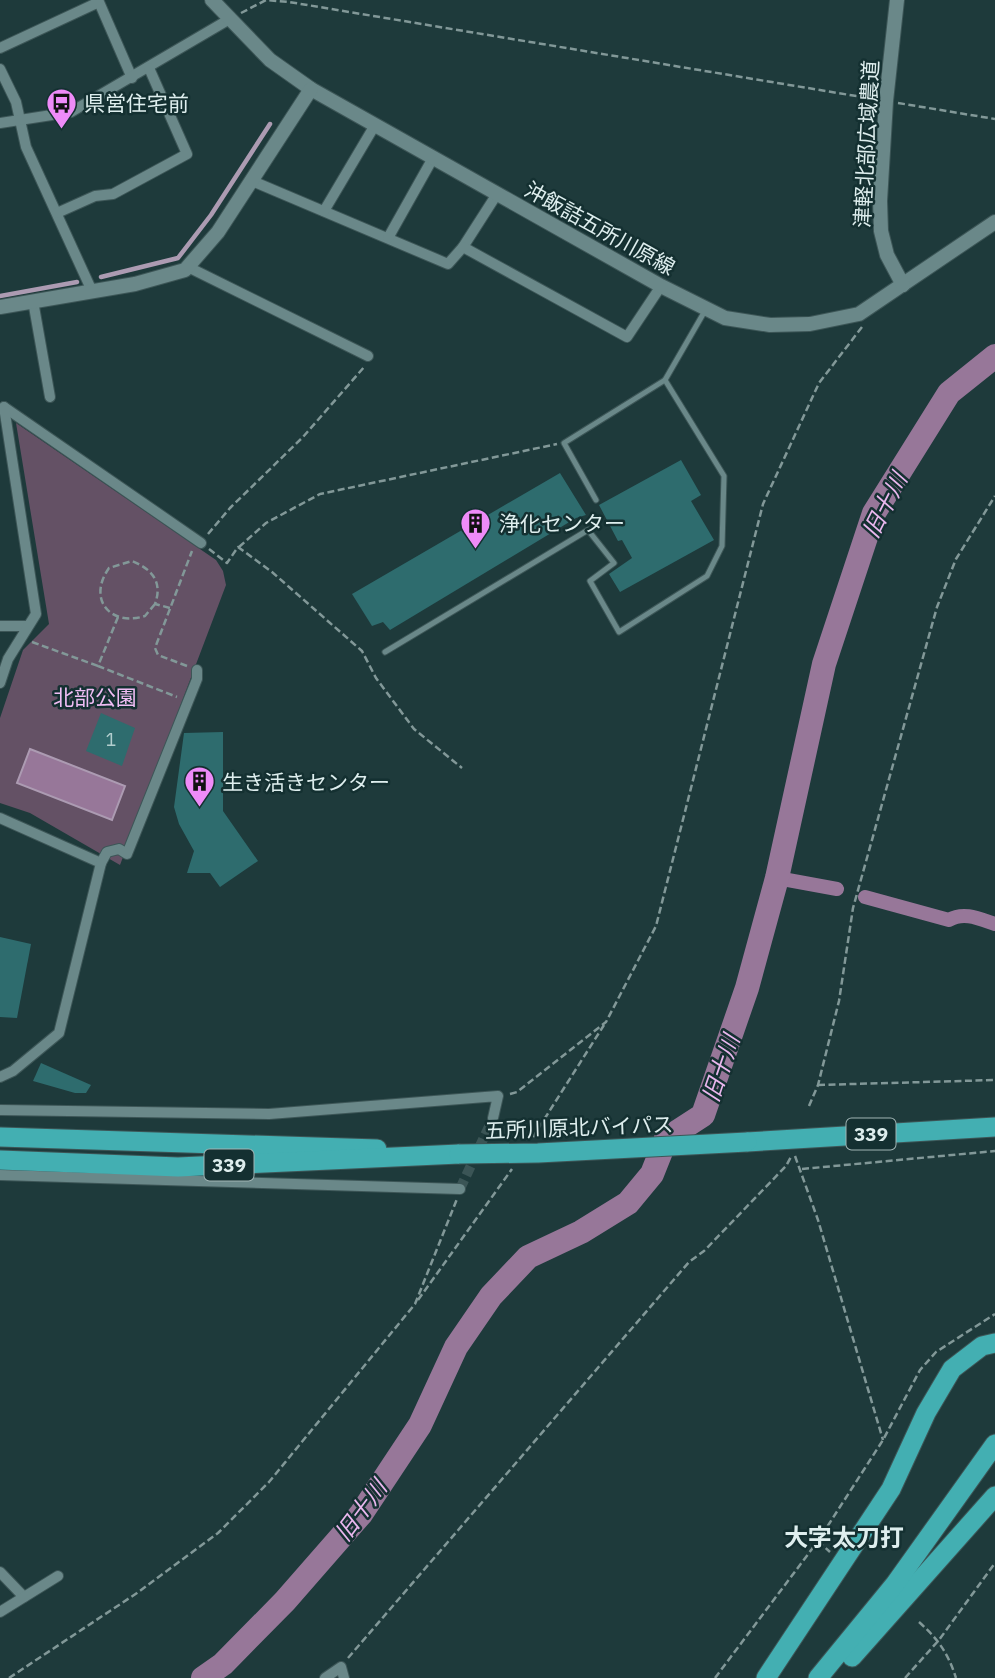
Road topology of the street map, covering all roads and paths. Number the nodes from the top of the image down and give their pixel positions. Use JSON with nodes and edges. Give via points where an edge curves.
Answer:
{"nodes":[{"id":1,"x":212,"y":0,"type":"edge"},
{"id":2,"x":897,"y":0,"type":"edge"},
{"id":3,"x":228,"y":20,"type":"junction"},
{"id":4,"x":0,"y":48,"type":"edge"},
{"id":5,"x":149,"y":68,"type":"junction"},
{"id":6,"x":0,"y":69,"type":"edge"},
{"id":7,"x":132,"y":78,"type":"junction"},
{"id":8,"x":311,"y":89,"type":"junction"},
{"id":9,"x":886,"y":101,"type":"junction"},
{"id":10,"x":995,"y":119,"type":"edge"},
{"id":11,"x":20,"y":121,"type":"junction"},
{"id":12,"x":0,"y":123,"type":"edge"},
{"id":13,"x":375,"y":125,"type":"junction"},
{"id":14,"x":433,"y":158,"type":"junction"},
{"id":15,"x":250,"y":180,"type":"junction"},
{"id":16,"x":496,"y":194,"type":"junction"},
{"id":17,"x":324,"y":211,"type":"junction"},
{"id":18,"x":57,"y":214,"type":"junction"},
{"id":19,"x":995,"y":222,"type":"edge"},
{"id":20,"x":388,"y":238,"type":"junction"},
{"id":21,"x":463,"y":247,"type":"junction"},
{"id":22,"x":188,"y":267,"type":"junction"},
{"id":23,"x":903,"y":285,"type":"junction"},
{"id":24,"x":661,"y":286,"type":"junction"},
{"id":25,"x":92,"y":291,"type":"junction"},
{"id":26,"x":33,"y":301,"type":"junction"},
{"id":27,"x":0,"y":307,"type":"edge"},
{"id":28,"x":706,"y":309,"type":"junction"},
{"id":29,"x":859,"y":314,"type":"junction"},
{"id":30,"x":368,"y":356,"type":"joint"},
{"id":31,"x":665,"y":380,"type":"junction"},
{"id":32,"x":50,"y":397,"type":"dead end"},
{"id":33,"x":564,"y":443,"type":"junction"},
{"id":34,"x":995,"y":496,"type":"edge"},
{"id":35,"x":596,"y":500,"type":"dead end"},
{"id":36,"x":199,"y":542,"type":"junction"},
{"id":37,"x":238,"y":547,"type":"junction"},
{"id":38,"x":155,"y":604,"type":"junction"},
{"id":39,"x":170,"y":608,"type":"junction"},
{"id":40,"x":118,"y":617,"type":"junction"},
{"id":41,"x":0,"y":626,"type":"edge"},
{"id":42,"x":27,"y":626,"type":"junction"},
{"id":43,"x":21,"y":638,"type":"junction"},
{"id":44,"x":385,"y":652,"type":"dead end"},
{"id":45,"x":99,"y":666,"type":"junction"},
{"id":46,"x":197,"y":670,"type":"joint"},
{"id":47,"x":0,"y":682,"type":"edge"},
{"id":48,"x":189,"y":701,"type":"junction"},
{"id":49,"x":462,"y":768,"type":"dead end"},
{"id":50,"x":0,"y":818,"type":"edge"},
{"id":51,"x":101,"y":863,"type":"junction"},
{"id":52,"x":0,"y":1077,"type":"edge"},
{"id":53,"x":995,"y":1080,"type":"edge"},
{"id":54,"x":818,"y":1085,"type":"junction"},
{"id":55,"x":498,"y":1096,"type":"junction"},
{"id":56,"x":809,"y":1106,"type":"dead end"},
{"id":57,"x":0,"y":1110,"type":"edge"},
{"id":58,"x":494,"y":1118,"type":"tunnel mouth"},
{"id":59,"x":995,"y":1128,"type":"edge"},
{"id":60,"x":0,"y":1136,"type":"edge"},
{"id":61,"x":995,"y":1151,"type":"edge"},
{"id":62,"x":458,"y":1154,"type":"junction"},
{"id":63,"x":0,"y":1160,"type":"edge"},
{"id":64,"x":802,"y":1169,"type":"junction"},
{"id":65,"x":0,"y":1175,"type":"edge"},
{"id":66,"x":460,"y":1189,"type":"joint"},
{"id":67,"x":995,"y":1314,"type":"edge"},
{"id":68,"x":995,"y":1343,"type":"edge"},
{"id":69,"x":883,"y":1440,"type":"junction"},
{"id":70,"x":995,"y":1444,"type":"edge"},
{"id":71,"x":995,"y":1496,"type":"edge"},
{"id":72,"x":818,"y":1541,"type":"junction"},
{"id":73,"x":830,"y":1552,"type":"dead end"},
{"id":74,"x":995,"y":1563,"type":"edge"},
{"id":75,"x":0,"y":1572,"type":"edge"},
{"id":76,"x":58,"y":1576,"type":"dead end"},
{"id":77,"x":24,"y":1597,"type":"junction"},
{"id":78,"x":0,"y":1612,"type":"edge"},
{"id":79,"x":919,"y":1622,"type":"dead end"},
{"id":80,"x":939,"y":1640,"type":"junction"},
{"id":81,"x":342,"y":1672,"type":"edge"},
{"id":82,"x":9,"y":1678,"type":"edge"},
{"id":83,"x":326,"y":1678,"type":"edge"},
{"id":84,"x":715,"y":1678,"type":"edge"},
{"id":85,"x":766,"y":1678,"type":"edge"},
{"id":86,"x":818,"y":1678,"type":"edge"},
{"id":87,"x":833,"y":1678,"type":"edge"},
{"id":88,"x":905,"y":1678,"type":"edge"},
{"id":89,"x":956,"y":1678,"type":"edge"}],
"edges":[{"from":1,"to":3,"type":"main road","name":"沖飯詰五所川原線"},
{"from":2,"to":9,"type":"main road","name":"津軽北部広域農道"},
{"from":3,"to":5,"type":"street"},
{"from":3,"to":8,"type":"main road","name":"沖飯詰五所川原線","via":[[270,60]]},
{"from":3,"to":9,"type":"path","via":[[266,1],[289,2]]},
{"from":4,"to":7,"type":"street","via":[[99,2]]},
{"from":5,"to":7,"type":"street"},
{"from":5,"to":18,"type":"street","via":[[187,154],[113,194],[95,196]]},
{"from":6,"to":11,"type":"street"},
{"from":7,"to":11,"type":"street","via":[[71,113]]},
{"from":8,"to":13,"type":"main road","name":"沖飯詰五所川原線"},
{"from":8,"to":15,"type":"main road"},
{"from":9,"to":10,"type":"path"},
{"from":9,"to":23,"type":"main road","name":"津軽北部広域農道","via":[[881,231]]},
{"from":11,"to":12,"type":"street"},
{"from":11,"to":18,"type":"street","via":[[26,146]]},
{"from":13,"to":14,"type":"main road","name":"沖飯詰五所川原線"},
{"from":13,"to":17,"type":"street"},
{"from":14,"to":16,"type":"main road","name":"沖飯詰五所川原線"},
{"from":14,"to":20,"type":"street"},
{"from":15,"to":17,"type":"street"},
{"from":15,"to":22,"type":"main road","via":[[218,232]]},
{"from":16,"to":21,"type":"street"},
{"from":16,"to":24,"type":"main road","name":"沖飯詰五所川原線"},
{"from":17,"to":20,"type":"street"},
{"from":18,"to":25,"type":"street"},
{"from":19,"to":23,"type":"main road","name":"沖飯詰五所川原線"},
{"from":20,"to":21,"type":"street","via":[[448,264]]},
{"from":21,"to":24,"type":"street","via":[[627,337]]},
{"from":22,"to":25,"type":"main road","via":[[135,284]]},
{"from":22,"to":30,"type":"street"},
{"from":23,"to":29,"type":"main road","name":"沖飯詰五所川原線"},
{"from":24,"to":28,"type":"main road","name":"沖飯詰五所川原線"},
{"from":25,"to":26,"type":"main road"},
{"from":26,"to":27,"type":"main road"},
{"from":26,"to":32,"type":"street"},
{"from":28,"to":29,"type":"main road","name":"沖飯詰五所川原線","via":[[725,318],[770,326]]},
{"from":28,"to":31,"type":"lane"},
{"from":29,"to":55,"type":"path","via":[[862,328],[819,383],[763,505],[656,926],[606,1022],[517,1092]]},
{"from":30,"to":36,"type":"path","via":[[364,370]]},
{"from":31,"to":33,"type":"lane"},
{"from":31,"to":44,"type":"lane","via":[[724,476],[722,546],[707,576],[619,632],[590,581],[614,563],[589,530]]},
{"from":33,"to":35,"type":"lane"},
{"from":33,"to":37,"type":"path","via":[[320,494],[266,523]]},
{"from":34,"to":54,"type":"path","via":[[956,559],[937,607],[853,908],[839,1002]]},
{"from":36,"to":37,"type":"path","via":[[227,563]]},
{"from":36,"to":39,"type":"path"},
{"from":36,"to":42,"type":"street","via":[[4,407],[36,614]]},
{"from":37,"to":49,"type":"path","via":[[362,651],[414,729]]},
{"from":38,"to":39,"type":"path"},
{"from":38,"to":40,"type":"path","via":[[145,616]]},
{"from":38,"to":40,"type":"path","via":[[158,590],[153,573],[132,561],[116,564],[104,574],[99,594],[109,612]]},
{"from":39,"to":46,"type":"path","via":[[155,652]]},
{"from":40,"to":45,"type":"path"},
{"from":41,"to":42,"type":"street"},
{"from":42,"to":43,"type":"street"},
{"from":43,"to":45,"type":"path"},
{"from":43,"to":47,"type":"street"},
{"from":45,"to":48,"type":"path"},
{"from":46,"to":48,"type":"street"},
{"from":48,"to":51,"type":"street","via":[[127,854],[119,849],[107,852]]},
{"from":50,"to":51,"type":"street"},
{"from":51,"to":52,"type":"street","via":[[59,1033]]},
{"from":53,"to":54,"type":"path"},
{"from":54,"to":56,"type":"path"},
{"from":55,"to":57,"type":"street","via":[[269,1114]]},
{"from":55,"to":58,"type":"street"},
{"from":59,"to":62,"type":"highway","name":"五所川原北バイパス","number":"339","bridge":true},
{"from":60,"to":62,"type":"highway","name":"五所川原北バイパス","number":"339"},
{"from":61,"to":64,"type":"path"},
{"from":62,"to":63,"type":"highway","name":"五所川原北バイパス","number":"339","via":[[178,1167]]},
{"from":64,"to":69,"type":"path"},
{"from":64,"to":81,"type":"path","via":[[794,1152],[786,1166],[689,1262]]},
{"from":65,"to":66,"type":"street"},
{"from":66,"to":82,"type":"path","via":[[415,1304],[269,1482],[218,1533]]},
{"from":67,"to":69,"type":"path","via":[[936,1352],[905,1395]]},
{"from":68,"to":85,"type":"highway","via":[[982,1346],[952,1369],[891,1489]]},
{"from":69,"to":72,"type":"path"},
{"from":70,"to":86,"type":"highway","via":[[895,1584]]},
{"from":71,"to":87,"type":"highway"},
{"from":72,"to":73,"type":"path"},
{"from":72,"to":84,"type":"path"},
{"from":74,"to":80,"type":"path"},
{"from":75,"to":77,"type":"street"},
{"from":76,"to":77,"type":"street"},
{"from":77,"to":78,"type":"street"},
{"from":79,"to":80,"type":"path"},
{"from":80,"to":88,"type":"path"},
{"from":80,"to":89,"type":"path"},
{"from":81,"to":83,"type":"street"}]}
